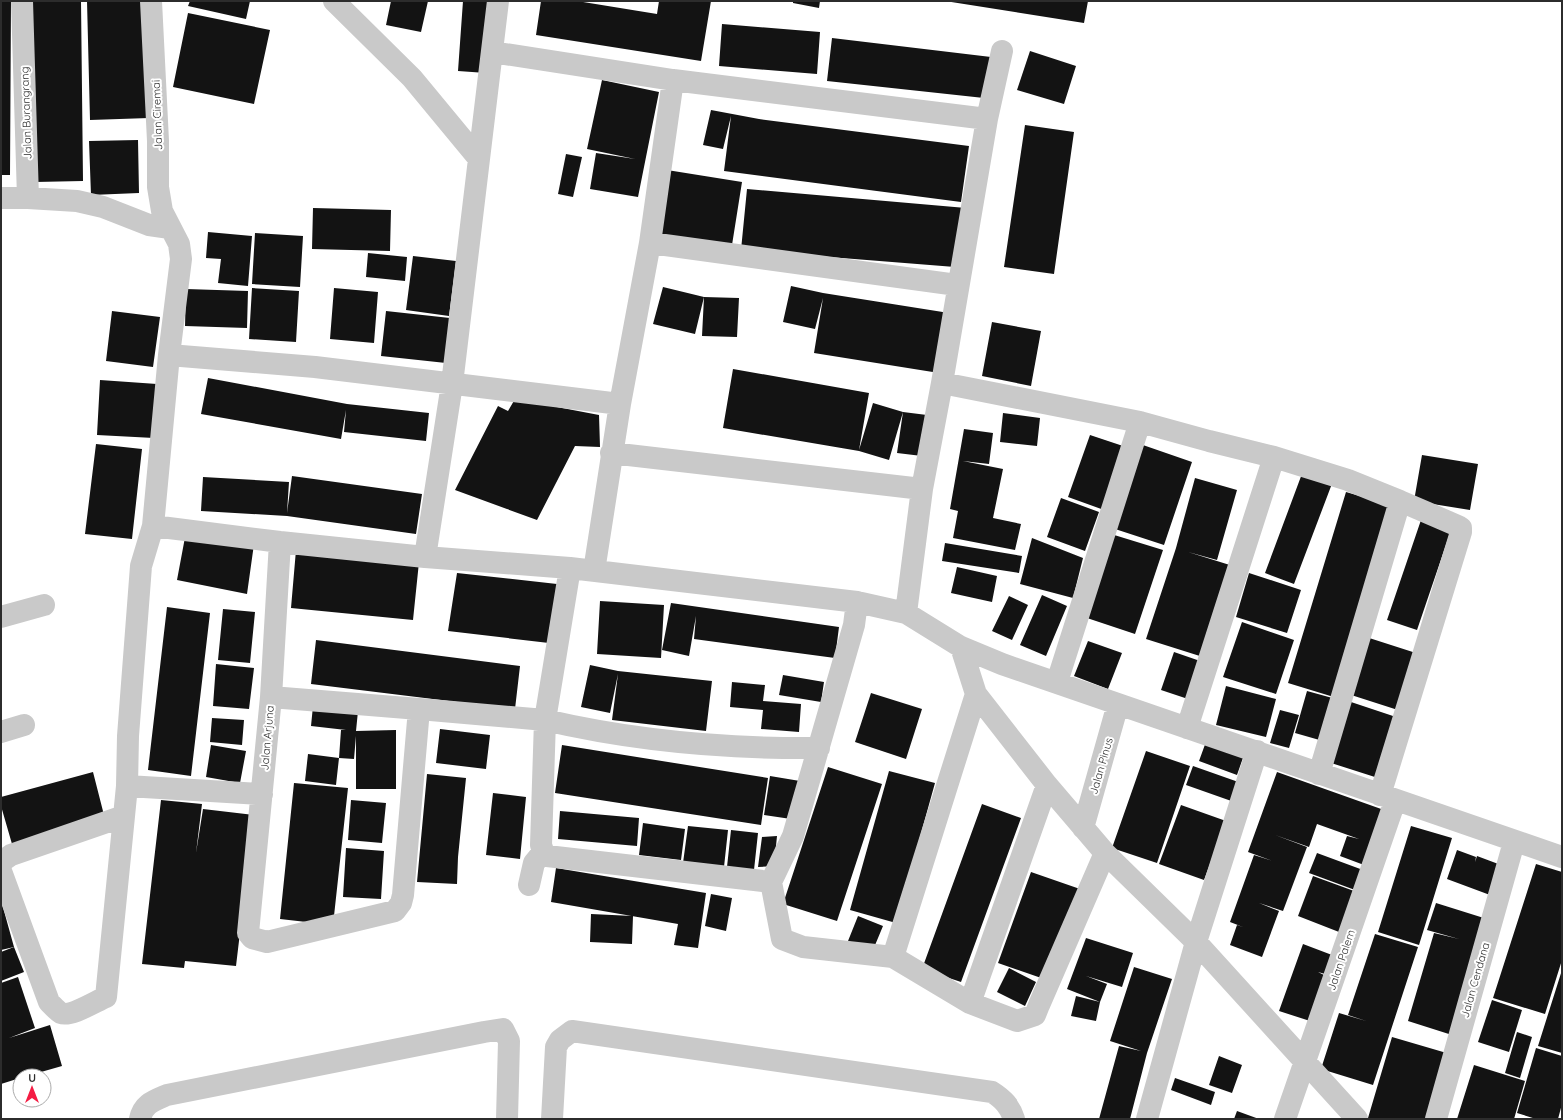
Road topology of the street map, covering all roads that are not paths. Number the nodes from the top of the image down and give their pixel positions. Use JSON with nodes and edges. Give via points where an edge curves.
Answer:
{"nodes":[{"id":1,"x":22,"y":1,"type":"edge"},
{"id":2,"x":151,"y":1,"type":"edge"},
{"id":3,"x":498,"y":1,"type":"edge"},
{"id":4,"x":340,"y":4,"type":"edge"},
{"id":5,"x":1002,"y":51,"type":"dead end"},
{"id":6,"x":492,"y":52,"type":"junction"},
{"id":7,"x":673,"y":80,"type":"junction"},
{"id":8,"x":987,"y":119,"type":"junction"},
{"id":9,"x":478,"y":159,"type":"junction"},
{"id":10,"x":1,"y":198,"type":"edge"},
{"id":11,"x":28,"y":198,"type":"junction"},
{"id":12,"x":170,"y":228,"type":"junction"},
{"id":13,"x":650,"y":243,"type":"junction"},
{"id":14,"x":957,"y":285,"type":"junction"},
{"id":15,"x":169,"y":355,"type":"junction"},
{"id":16,"x":942,"y":382,"type":"junction"},
{"id":17,"x":452,"y":384,"type":"junction"},
{"id":18,"x":620,"y":404,"type":"junction"},
{"id":19,"x":1140,"y":422,"type":"junction"},
{"id":20,"x":611,"y":452,"type":"junction"},
{"id":21,"x":1274,"y":457,"type":"junction"},
{"id":22,"x":922,"y":489,"type":"junction"},
{"id":23,"x":1400,"y":501,"type":"junction"},
{"id":24,"x":153,"y":526,"type":"junction"},
{"id":25,"x":280,"y":542,"type":"junction"},
{"id":26,"x":425,"y":557,"type":"junction"},
{"id":27,"x":570,"y":568,"type":"junction"},
{"id":28,"x":594,"y":571,"type":"junction"},
{"id":29,"x":857,"y":602,"type":"junction"},
{"id":30,"x":44,"y":605,"type":"dead end"},
{"id":31,"x":906,"y":613,"type":"junction"},
{"id":32,"x":1,"y":617,"type":"edge"},
{"id":33,"x":961,"y":647,"type":"junction"},
{"id":34,"x":1057,"y":682,"type":"junction"},
{"id":35,"x":976,"y":694,"type":"junction"},
{"id":36,"x":271,"y":697,"type":"junction"},
{"id":37,"x":1118,"y":704,"type":"junction"},
{"id":38,"x":419,"y":709,"type":"junction"},
{"id":39,"x":546,"y":720,"type":"junction"},
{"id":40,"x":24,"y":725,"type":"dead end"},
{"id":41,"x":1186,"y":728,"type":"junction"},
{"id":42,"x":1,"y":732,"type":"edge"},
{"id":43,"x":819,"y":748,"type":"junction"},
{"id":44,"x":1257,"y":751,"type":"junction"},
{"id":45,"x":1319,"y":774,"type":"junction"},
{"id":46,"x":1046,"y":785,"type":"junction"},
{"id":47,"x":127,"y":786,"type":"junction"},
{"id":48,"x":262,"y":794,"type":"junction"},
{"id":49,"x":1388,"y":798,"type":"junction"},
{"id":50,"x":124,"y":816,"type":"junction"},
{"id":51,"x":1083,"y":828,"type":"junction"},
{"id":52,"x":1514,"y":842,"type":"junction"},
{"id":53,"x":543,"y":852,"type":"junction"},
{"id":54,"x":1105,"y":853,"type":"junction"},
{"id":55,"x":1562,"y":857,"type":"edge"},
{"id":56,"x":1,"y":862,"type":"edge"},
{"id":57,"x":1,"y":871,"type":"edge"},
{"id":58,"x":771,"y":882,"type":"junction"},
{"id":59,"x":529,"y":885,"type":"dead end"},
{"id":60,"x":1196,"y":942,"type":"junction"},
{"id":61,"x":893,"y":957,"type":"junction"},
{"id":62,"x":970,"y":1003,"type":"junction"},
{"id":63,"x":1305,"y":1064,"type":"junction"},
{"id":64,"x":140,"y":1119,"type":"edge"},
{"id":65,"x":507,"y":1119,"type":"edge"},
{"id":66,"x":552,"y":1119,"type":"edge"},
{"id":67,"x":1014,"y":1119,"type":"edge"},
{"id":68,"x":1147,"y":1119,"type":"edge"},
{"id":69,"x":1286,"y":1119,"type":"edge"},
{"id":70,"x":1357,"y":1119,"type":"edge"},
{"id":71,"x":1436,"y":1119,"type":"edge"}],
"edges":[{"from":1,"to":11,"type":"street","name":"Jalan Burangrang"},
{"from":2,"to":12,"type":"street","name":"Jalan Ciremai","via":[[158,187],[162,211]]},
{"from":3,"to":6,"type":"street"},
{"from":4,"to":9,"type":"street","via":[[412,78]]},
{"from":5,"to":8,"type":"street"},
{"from":6,"to":7,"type":"street"},
{"from":6,"to":9,"type":"street"},
{"from":7,"to":8,"type":"street"},
{"from":7,"to":13,"type":"street"},
{"from":8,"to":14,"type":"street"},
{"from":9,"to":17,"type":"street"},
{"from":10,"to":11,"type":"street"},
{"from":11,"to":12,"type":"street","via":[[77,201],[103,207],[149,225]]},
{"from":12,"to":15,"type":"street","name":"Jalan Ciremai","via":[[179,244],[181,259]]},
{"from":13,"to":14,"type":"street"},
{"from":13,"to":18,"type":"street"},
{"from":14,"to":16,"type":"street"},
{"from":15,"to":17,"type":"street","via":[[315,367]]},
{"from":15,"to":24,"type":"street","name":"Jalan Ciremai"},
{"from":16,"to":19,"type":"street","name":"Jalan Palem"},
{"from":16,"to":22,"type":"street"},
{"from":17,"to":18,"type":"street"},
{"from":17,"to":26,"type":"street"},
{"from":18,"to":20,"type":"street"},
{"from":19,"to":21,"type":"street","name":"Jalan Palem"},
{"from":19,"to":34,"type":"street"},
{"from":20,"to":22,"type":"street"},
{"from":20,"to":28,"type":"street"},
{"from":21,"to":23,"type":"street","name":"Jalan Palem","via":[[1348,480]]},
{"from":21,"to":41,"type":"street"},
{"from":22,"to":31,"type":"street"},
{"from":23,"to":45,"type":"street"},
{"from":23,"to":49,"type":"street","name":"Jalan Palem","via":[[1458,526],[1461,532]]},
{"from":24,"to":25,"type":"street"},
{"from":24,"to":47,"type":"street","name":"Jalan Ciremai","via":[[141,566],[128,736]]},
{"from":25,"to":26,"type":"street"},
{"from":25,"to":36,"type":"street","name":"Jalan Arjuna"},
{"from":26,"to":27,"type":"street"},
{"from":27,"to":28,"type":"street"},
{"from":27,"to":39,"type":"street"},
{"from":28,"to":29,"type":"street"},
{"from":29,"to":31,"type":"street"},
{"from":29,"to":43,"type":"street","via":[[854,625]]},
{"from":30,"to":32,"type":"street"},
{"from":31,"to":33,"type":"street"},
{"from":33,"to":34,"type":"street"},
{"from":33,"to":35,"type":"street"},
{"from":34,"to":37,"type":"street"},
{"from":35,"to":46,"type":"street"},
{"from":35,"to":61,"type":"street"},
{"from":36,"to":38,"type":"street"},
{"from":36,"to":48,"type":"street","name":"Jalan Arjuna"},
{"from":37,"to":41,"type":"street"},
{"from":37,"to":51,"type":"street","name":"Jalan Pinus"},
{"from":38,"to":39,"type":"street"},
{"from":38,"to":48,"type":"street","name":"Jalan Arjuna","via":[[404,895],[395,911],[266,942],[252,938],[248,933]]},
{"from":39,"to":43,"type":"street","via":[[598,732],[679,742],[777,749]]},
{"from":39,"to":53,"type":"street","via":[[541,845]]},
{"from":40,"to":42,"type":"street"},
{"from":41,"to":44,"type":"street"},
{"from":43,"to":58,"type":"street","via":[[793,836]]},
{"from":44,"to":45,"type":"street"},
{"from":44,"to":60,"type":"street"},
{"from":45,"to":49,"type":"street"},
{"from":46,"to":51,"type":"street"},
{"from":46,"to":62,"type":"street"},
{"from":47,"to":48,"type":"street"},
{"from":47,"to":50,"type":"street","name":"Jalan Ciremai"},
{"from":49,"to":52,"type":"street"},
{"from":49,"to":63,"type":"street","name":"Jalan Palem"},
{"from":50,"to":56,"type":"street","via":[[11,855]]},
{"from":50,"to":57,"type":"street","name":"Jalan Ciremai","via":[[106,996],[74,1012],[63,1014],[50,1002]]},
{"from":51,"to":54,"type":"street"},
{"from":52,"to":55,"type":"street"},
{"from":52,"to":71,"type":"street","name":"Jalan Cendana"},
{"from":53,"to":58,"type":"street","via":[[547,856]]},
{"from":53,"to":59,"type":"street","via":[[534,862]]},
{"from":54,"to":60,"type":"street"},
{"from":54,"to":62,"type":"street","via":[[1035,1015],[1017,1021]]},
{"from":58,"to":61,"type":"street","via":[[782,939],[785,941],[803,947]]},
{"from":60,"to":63,"type":"street"},
{"from":60,"to":68,"type":"street"},
{"from":61,"to":62,"type":"street"},
{"from":63,"to":69,"type":"street","name":"Jalan Palem"},
{"from":63,"to":70,"type":"street"},
{"from":64,"to":65,"type":"street","via":[[142,1111],[150,1102],[167,1096],[503,1030],[510,1041]]},
{"from":66,"to":67,"type":"street","via":[[556,1047],[560,1040],[572,1031],[992,1092],[1010,1109]]}]}
